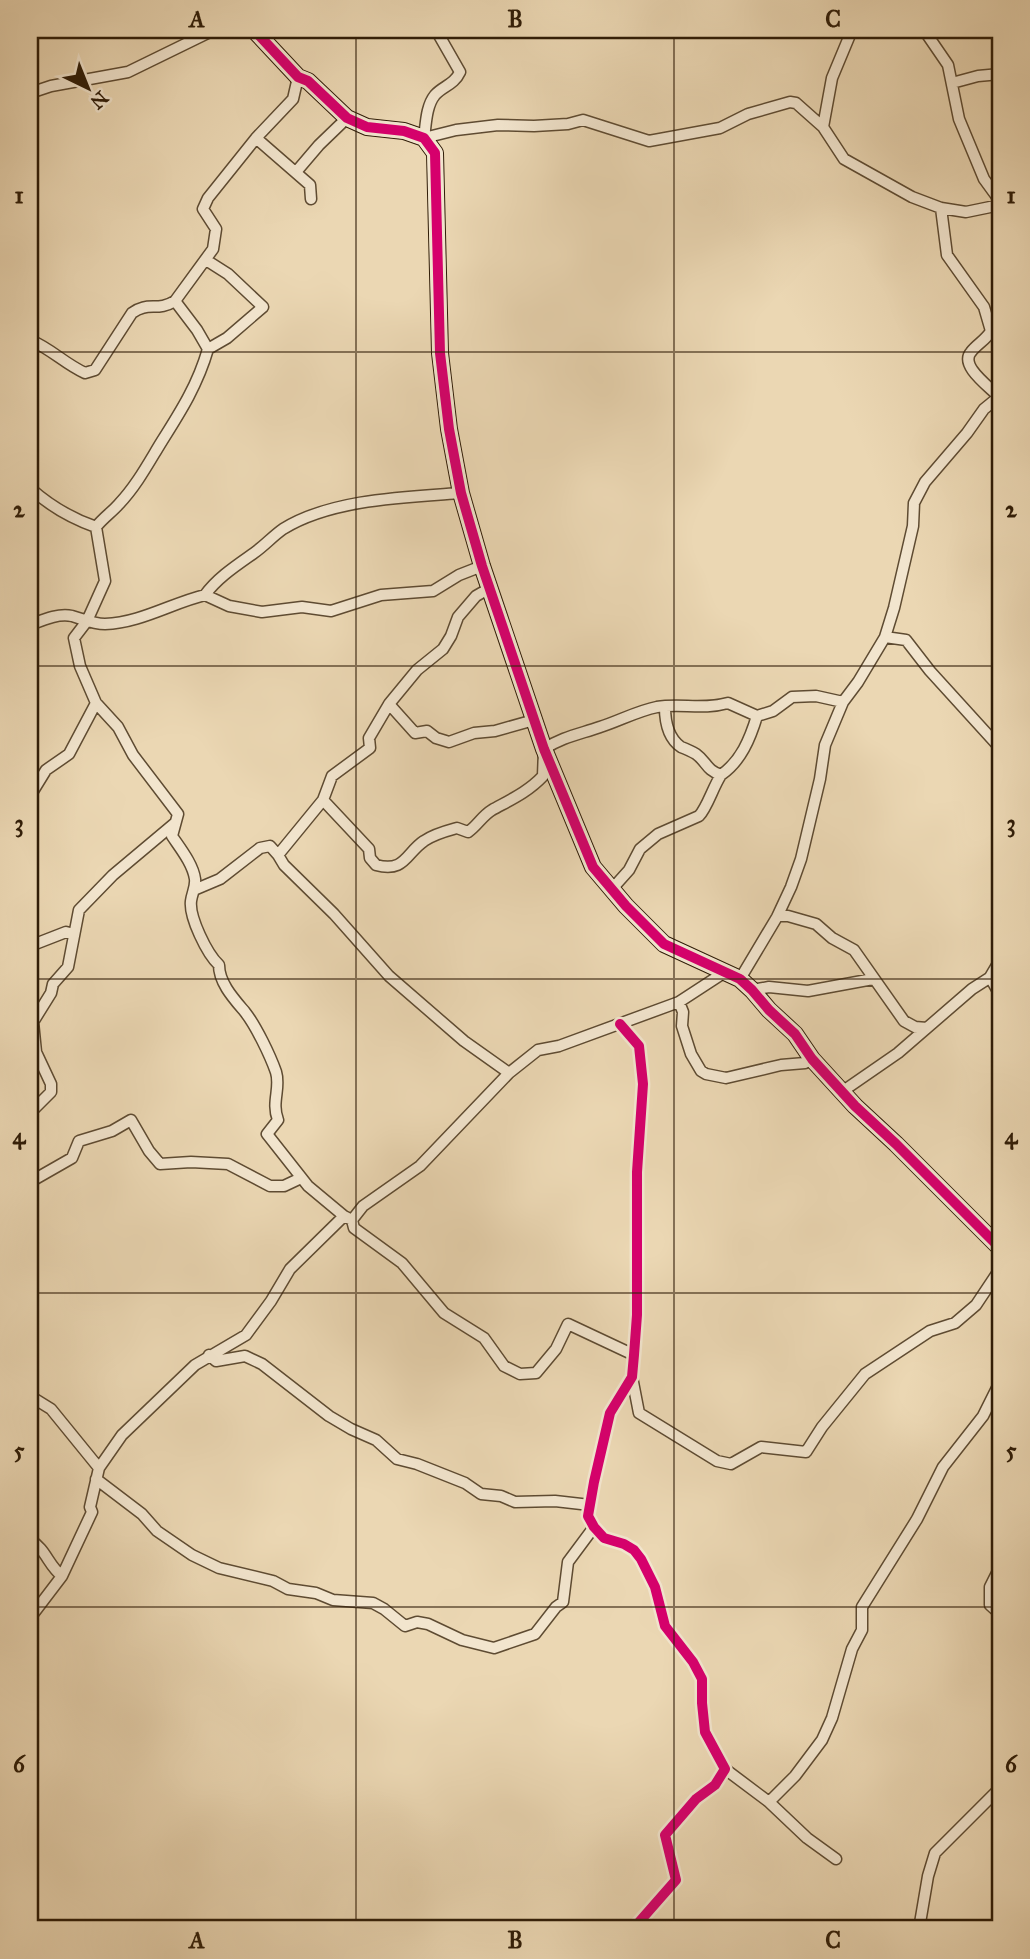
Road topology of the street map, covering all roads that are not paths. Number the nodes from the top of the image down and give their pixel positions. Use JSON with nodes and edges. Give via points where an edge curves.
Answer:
{"nodes":[{"id":1,"x":214,"y":30,"type":"edge"},
{"id":2,"x":254,"y":30,"type":"edge"},
{"id":3,"x":436,"y":30,"type":"edge"},
{"id":4,"x":852,"y":30,"type":"edge"},
{"id":5,"x":924,"y":30,"type":"edge"},
{"id":6,"x":1000,"y":74,"type":"edge"},
{"id":7,"x":298,"y":77,"type":"junction"},
{"id":8,"x":952,"y":83,"type":"junction"},
{"id":9,"x":30,"y":93,"type":"edge"},
{"id":10,"x":348,"y":118,"type":"junction"},
{"id":11,"x":823,"y":127,"type":"junction"},
{"id":12,"x":256,"y":138,"type":"junction"},
{"id":13,"x":424,"y":138,"type":"junction"},
{"id":14,"x":296,"y":172,"type":"junction"},
{"id":15,"x":311,"y":199,"type":"dead end"},
{"id":16,"x":1000,"y":203,"type":"edge"},
{"id":17,"x":941,"y":208,"type":"junction"},
{"id":18,"x":206,"y":260,"type":"junction"},
{"id":19,"x":175,"y":301,"type":"junction"},
{"id":20,"x":30,"y":340,"type":"edge"},
{"id":21,"x":208,"y":349,"type":"junction"},
{"id":22,"x":1000,"y":397,"type":"edge"},
{"id":23,"x":30,"y":488,"type":"edge"},
{"id":24,"x":461,"y":493,"type":"junction"},
{"id":25,"x":96,"y":527,"type":"junction"},
{"id":26,"x":482,"y":566,"type":"junction"},
{"id":27,"x":491,"y":588,"type":"junction"},
{"id":28,"x":205,"y":595,"type":"junction"},
{"id":29,"x":87,"y":621,"type":"junction"},
{"id":30,"x":30,"y":625,"type":"edge"},
{"id":31,"x":885,"y":637,"type":"junction"},
{"id":32,"x":843,"y":702,"type":"junction"},
{"id":33,"x":96,"y":703,"type":"junction"},
{"id":34,"x":389,"y":704,"type":"junction"},
{"id":35,"x":665,"y":707,"type":"junction"},
{"id":36,"x":757,"y":716,"type":"junction"},
{"id":37,"x":534,"y":720,"type":"junction"},
{"id":38,"x":1000,"y":748,"type":"edge"},
{"id":39,"x":544,"y":749,"type":"junction"},
{"id":40,"x":721,"y":775,"type":"junction"},
{"id":41,"x":30,"y":796,"type":"edge"},
{"id":42,"x":323,"y":800,"type":"junction"},
{"id":43,"x":175,"y":823,"type":"junction"},
{"id":44,"x":278,"y":855,"type":"junction"},
{"id":45,"x":612,"y":889,"type":"junction"},
{"id":46,"x":194,"y":890,"type":"junction"},
{"id":47,"x":778,"y":916,"type":"junction"},
{"id":48,"x":74,"y":934,"type":"junction"},
{"id":49,"x":30,"y":946,"type":"edge"},
{"id":50,"x":1000,"y":960,"type":"edge"},
{"id":51,"x":995,"y":974,"type":"edge"},
{"id":52,"x":873,"y":979,"type":"junction"},
{"id":53,"x":739,"y":980,"type":"junction"},
{"id":54,"x":1000,"y":995,"type":"edge"},
{"id":55,"x":679,"y":1002,"type":"junction"},
{"id":56,"x":32,"y":1015,"type":"edge"},
{"id":57,"x":620,"y":1024,"type":"junction"},
{"id":58,"x":927,"y":1028,"type":"junction"},
{"id":59,"x":812,"y":1059,"type":"junction"},
{"id":60,"x":509,"y":1073,"type":"junction"},
{"id":61,"x":843,"y":1091,"type":"junction"},
{"id":62,"x":30,"y":1113,"type":"edge"},
{"id":63,"x":300,"y":1178,"type":"junction"},
{"id":64,"x":30,"y":1182,"type":"edge"},
{"id":65,"x":348,"y":1218,"type":"junction"},
{"id":66,"x":1000,"y":1248,"type":"edge"},
{"id":67,"x":1000,"y":1269,"type":"edge"},
{"id":68,"x":634,"y":1355,"type":"junction"},
{"id":69,"x":209,"y":1356,"type":"junction"},
{"id":70,"x":632,"y":1377,"type":"junction"},
{"id":71,"x":1000,"y":1381,"type":"edge"},
{"id":72,"x":30,"y":1396,"type":"edge"},
{"id":73,"x":98,"y":1473,"type":"junction"},
{"id":74,"x":590,"y":1505,"type":"junction"},
{"id":75,"x":594,"y":1527,"type":"junction"},
{"id":76,"x":30,"y":1540,"type":"edge"},
{"id":77,"x":1000,"y":1567,"type":"edge"},
{"id":78,"x":62,"y":1576,"type":"junction"},
{"id":79,"x":1000,"y":1614,"type":"edge"},
{"id":80,"x":30,"y":1618,"type":"edge"},
{"id":81,"x":725,"y":1769,"type":"junction"},
{"id":82,"x":1000,"y":1788,"type":"edge"},
{"id":83,"x":769,"y":1802,"type":"junction"},
{"id":84,"x":836,"y":1858,"type":"dead end"},
{"id":85,"x":633,"y":1929,"type":"edge"},
{"id":86,"x":919,"y":1929,"type":"edge"}],
"edges":[{"from":1,"to":9,"type":"street","via":[[128,72]]},
{"from":2,"to":7,"type":"street"},
{"from":3,"to":13,"type":"street","via":[[460,72],[428,106]]},
{"from":4,"to":11,"type":"street","via":[[832,78]]},
{"from":5,"to":8,"type":"street","via":[[948,65]]},
{"from":6,"to":8,"type":"street"},
{"from":7,"to":10,"type":"street"},
{"from":7,"to":12,"type":"street","via":[[293,99]]},
{"from":8,"to":16,"type":"street","via":[[958,120]]},
{"from":10,"to":13,"type":"street","via":[[367,127]]},
{"from":10,"to":14,"type":"street"},
{"from":11,"to":13,"type":"street","via":[[790,102],[720,128],[649,141],[583,120],[488,126]]},
{"from":11,"to":17,"type":"street","via":[[844,159]]},
{"from":12,"to":14,"type":"street"},
{"from":12,"to":18,"type":"street","via":[[203,209],[216,229]]},
{"from":13,"to":24,"type":"street","via":[[435,153],[439,342]]},
{"from":14,"to":15,"type":"street","via":[[310,185]]},
{"from":16,"to":17,"type":"street","via":[[966,212]]},
{"from":17,"to":22,"type":"street","via":[[947,256],[984,307],[991,331],[967,360]]},
{"from":18,"to":19,"type":"street"},
{"from":18,"to":21,"type":"street","via":[[263,307]]},
{"from":19,"to":20,"type":"street","via":[[164,308],[146,306],[132,313],[95,370],[85,373]]},
{"from":19,"to":21,"type":"street"},
{"from":21,"to":25,"type":"street","via":[[190,398],[142,474]]},
{"from":22,"to":31,"type":"street","via":[[984,409],[925,482],[914,503],[914,526]]},
{"from":23,"to":25,"type":"street","via":[[49,505]]},
{"from":24,"to":26,"type":"street"},
{"from":24,"to":28,"type":"street","via":[[388,497],[323,512],[285,528]]},
{"from":25,"to":29,"type":"street","via":[[105,581]]},
{"from":26,"to":27,"type":"street"},
{"from":26,"to":28,"type":"street","via":[[433,591],[382,595],[331,611],[302,607],[262,611],[229,606]]},
{"from":27,"to":34,"type":"street","via":[[476,596],[458,617],[443,649],[417,670]]},
{"from":27,"to":37,"type":"street"},
{"from":28,"to":29,"type":"street","via":[[121,622]]},
{"from":29,"to":30,"type":"street","via":[[69,615]]},
{"from":29,"to":33,"type":"street","via":[[74,638]]},
{"from":31,"to":32,"type":"street"},
{"from":31,"to":38,"type":"street","via":[[906,640]]},
{"from":32,"to":36,"type":"street","via":[[792,697]]},
{"from":32,"to":47,"type":"street","via":[[825,745],[801,859]]},
{"from":33,"to":41,"type":"street","via":[[69,754],[46,770]]},
{"from":33,"to":43,"type":"street","via":[[178,814]]},
{"from":34,"to":37,"type":"street","via":[[415,733],[427,731],[449,742]]},
{"from":34,"to":42,"type":"street","via":[[369,738],[370,748],[331,776]]},
{"from":35,"to":36,"type":"street","via":[[728,703]]},
{"from":35,"to":39,"type":"street","via":[[561,738]]},
{"from":35,"to":40,"type":"street","via":[[672,738]]},
{"from":36,"to":40,"type":"street","via":[[741,755]]},
{"from":37,"to":39,"type":"street"},
{"from":39,"to":42,"type":"street","via":[[543,776],[535,785],[491,811],[468,832],[457,828],[421,842],[405,862],[395,866],[376,865],[369,849]]},
{"from":39,"to":45,"type":"street","via":[[593,867]]},
{"from":40,"to":45,"type":"street","via":[[703,812],[658,834],[640,849]]},
{"from":42,"to":44,"type":"street"},
{"from":43,"to":46,"type":"street","via":[[172,836],[195,879]]},
{"from":43,"to":48,"type":"street","via":[[89,898],[79,910]]},
{"from":44,"to":46,"type":"street","via":[[270,846],[260,848],[220,878]]},
{"from":44,"to":60,"type":"street","via":[[389,976]]},
{"from":45,"to":53,"type":"street","via":[[664,944]]},
{"from":46,"to":63,"type":"street","via":[[190,902],[210,957],[219,965],[219,974],[277,1075],[273,1108],[278,1120],[267,1134]]},
{"from":47,"to":52,"type":"street","via":[[816,924],[854,950]]},
{"from":47,"to":53,"type":"street"},
{"from":48,"to":49,"type":"street","via":[[66,932]]},
{"from":48,"to":56,"type":"street","via":[[68,967]]},
{"from":50,"to":51,"type":"street"},
{"from":51,"to":54,"type":"street"},
{"from":51,"to":58,"type":"street"},
{"from":52,"to":53,"type":"street","via":[[808,991]]},
{"from":52,"to":58,"type":"street","via":[[904,1021]]},
{"from":53,"to":55,"type":"street"},
{"from":53,"to":59,"type":"street","via":[[795,1034]]},
{"from":55,"to":57,"type":"street"},
{"from":55,"to":59,"type":"street","via":[[691,1054],[706,1074],[726,1078]]},
{"from":56,"to":62,"type":"street","via":[[36,1052],[51,1092]]},
{"from":57,"to":60,"type":"street","via":[[538,1050]]},
{"from":57,"to":68,"type":"street","via":[[639,1046],[643,1084]]},
{"from":58,"to":61,"type":"street"},
{"from":59,"to":61,"type":"street"},
{"from":60,"to":65,"type":"street","via":[[420,1166]]},
{"from":61,"to":66,"type":"street"},
{"from":63,"to":64,"type":"street","via":[[270,1186],[228,1164],[160,1164],[131,1120],[79,1141],[72,1158]]},
{"from":63,"to":65,"type":"street"},
{"from":65,"to":68,"type":"street","via":[[354,1228],[402,1263],[444,1313],[484,1338],[504,1366],[520,1374],[536,1373],[556,1349],[568,1324]]},
{"from":65,"to":69,"type":"street","via":[[290,1269],[246,1335]]},
{"from":67,"to":70,"type":"street","via":[[976,1305],[955,1323],[930,1331],[865,1374],[806,1452],[761,1447],[731,1464],[717,1461],[639,1413]]},
{"from":68,"to":70,"type":"street"},
{"from":69,"to":73,"type":"street","via":[[122,1435]]},
{"from":69,"to":74,"type":"street","via":[[216,1361],[245,1356],[262,1364],[329,1416],[376,1440],[397,1459],[465,1483],[481,1494],[515,1502]]},
{"from":70,"to":74,"type":"street","via":[[610,1413]]},
{"from":71,"to":83,"type":"street","via":[[983,1416],[947,1461],[917,1520],[862,1607],[862,1630],[822,1740]]},
{"from":72,"to":73,"type":"street","via":[[69,1428]]},
{"from":73,"to":75,"type":"street","via":[[157,1531],[192,1556],[219,1568],[333,1600],[373,1603],[405,1626],[428,1624],[494,1648],[535,1634],[563,1602],[568,1563]]},
{"from":73,"to":78,"type":"street","via":[[92,1512]]},
{"from":74,"to":75,"type":"street","via":[[588,1516]]},
{"from":75,"to":81,"type":"street","via":[[641,1559],[655,1587],[665,1626],[702,1679],[705,1732]]},
{"from":76,"to":78,"type":"street","via":[[44,1549],[50,1566]]},
{"from":77,"to":79,"type":"street","via":[[990,1587],[990,1605]]},
{"from":78,"to":80,"type":"street"},
{"from":81,"to":83,"type":"street"},
{"from":81,"to":85,"type":"street","via":[[665,1835],[676,1880]]},
{"from":82,"to":86,"type":"street","via":[[935,1853]]},
{"from":83,"to":84,"type":"street"}]}
